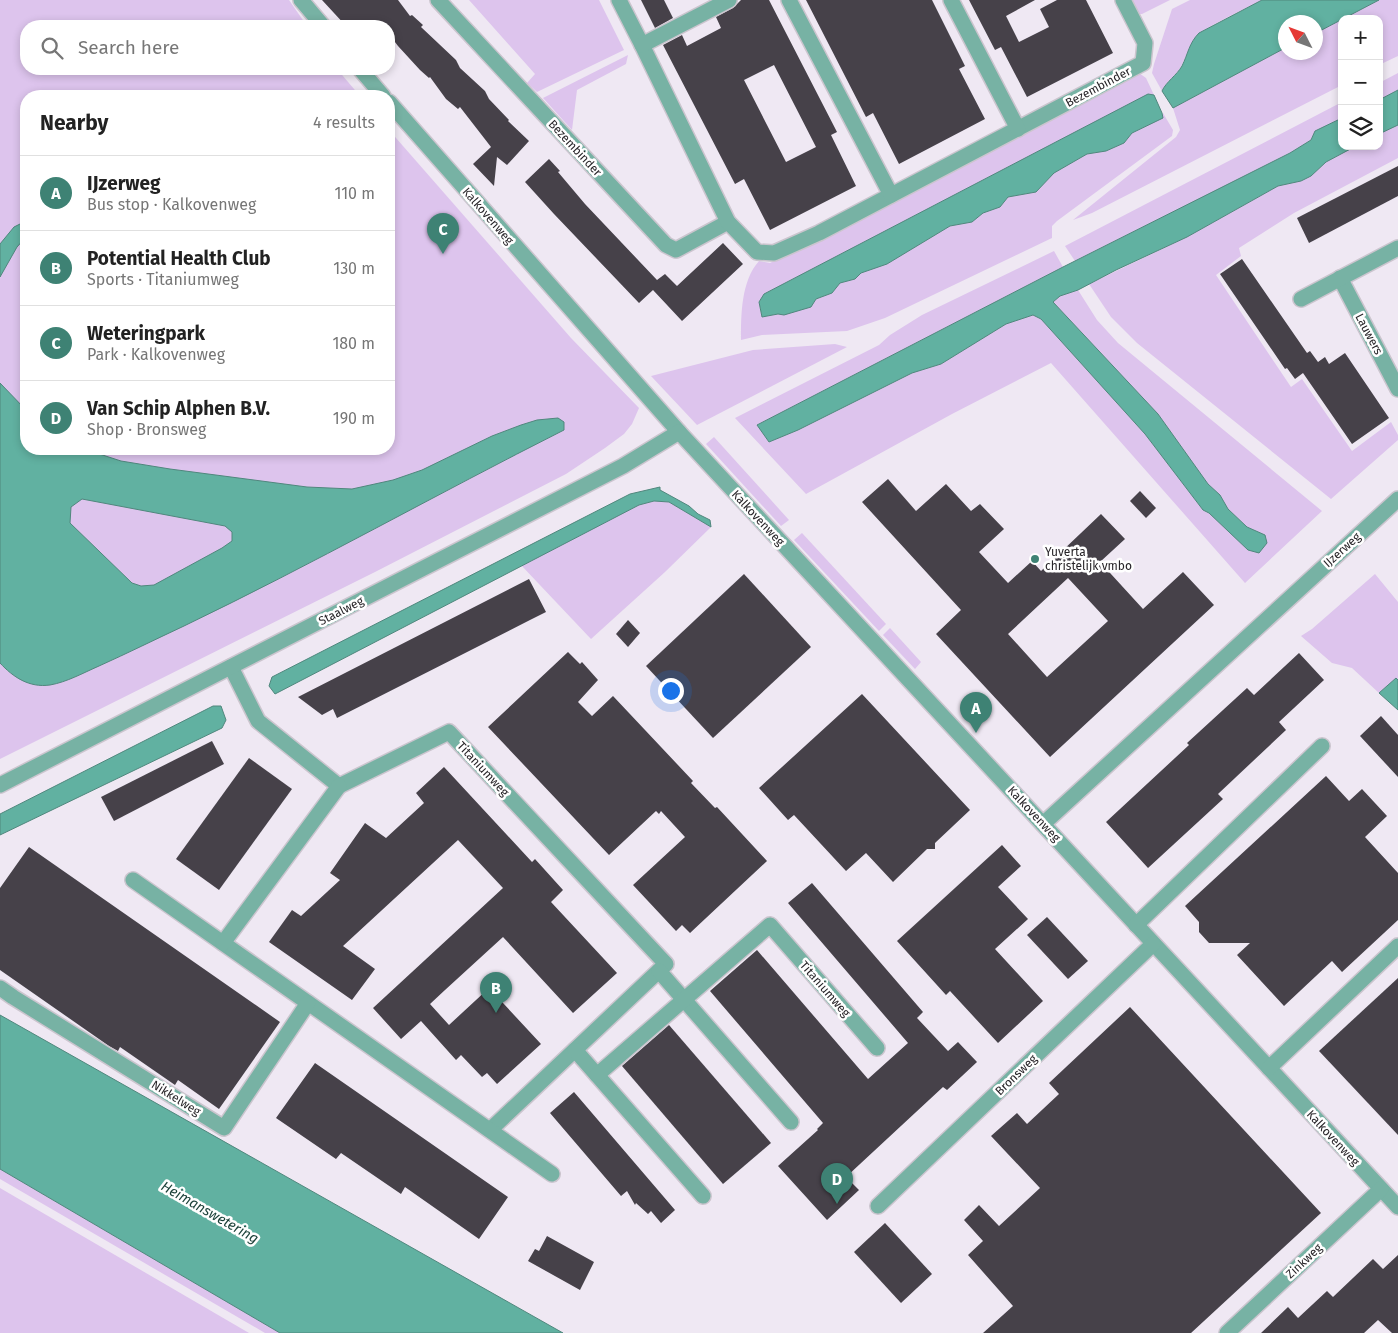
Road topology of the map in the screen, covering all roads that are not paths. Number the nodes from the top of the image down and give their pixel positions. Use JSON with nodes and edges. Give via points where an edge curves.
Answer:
{"nodes":[{"id":1,"x":301,"y":0,"type":"edge"},
{"id":2,"x":438,"y":0,"type":"edge"},
{"id":3,"x":618,"y":0,"type":"edge"},
{"id":4,"x":729,"y":0,"type":"edge"},
{"id":5,"x":789,"y":0,"type":"edge"},
{"id":6,"x":950,"y":0,"type":"edge"},
{"id":7,"x":1123,"y":0,"type":"edge"},
{"id":8,"x":318,"y":20,"type":"edge"},
{"id":9,"x":642,"y":45,"type":"junction"},
{"id":10,"x":365,"y":75,"type":"edge"},
{"id":11,"x":379,"y":90,"type":"edge"},
{"id":12,"x":395,"y":109,"type":"edge"},
{"id":13,"x":1018,"y":129,"type":"junction"},
{"id":14,"x":891,"y":195,"type":"junction"},
{"id":15,"x":728,"y":222,"type":"junction"},
{"id":16,"x":1398,"y":248,"type":"edge"},
{"id":17,"x":1340,"y":278,"type":"junction"},
{"id":18,"x":1301,"y":299,"type":"dead end"},
{"id":19,"x":1398,"y":389,"type":"edge"},
{"id":20,"x":679,"y":432,"type":"junction"},
{"id":21,"x":1398,"y":499,"type":"edge"},
{"id":22,"x":231,"y":667,"type":"junction"},
{"id":23,"x":1322,"y":746,"type":"dead end"},
{"id":24,"x":0,"y":784,"type":"edge"},
{"id":25,"x":339,"y":786,"type":"junction"},
{"id":26,"x":1043,"y":824,"type":"junction"},
{"id":27,"x":133,"y":880,"type":"dead end"},
{"id":28,"x":1136,"y":924,"type":"junction"},
{"id":29,"x":223,"y":943,"type":"junction"},
{"id":30,"x":1153,"y":944,"type":"junction"},
{"id":31,"x":1398,"y":946,"type":"edge"},
{"id":32,"x":659,"y":971,"type":"junction"},
{"id":33,"x":0,"y":988,"type":"edge"},
{"id":34,"x":684,"y":1000,"type":"junction"},
{"id":35,"x":308,"y":1003,"type":"junction"},
{"id":36,"x":877,"y":1048,"type":"dead end"},
{"id":37,"x":575,"y":1050,"type":"junction"},
{"id":38,"x":1269,"y":1068,"type":"junction"},
{"id":39,"x":597,"y":1075,"type":"junction"},
{"id":40,"x":791,"y":1122,"type":"dead end"},
{"id":41,"x":490,"y":1130,"type":"junction"},
{"id":42,"x":552,"y":1174,"type":"dead end"},
{"id":43,"x":1381,"y":1189,"type":"junction"},
{"id":44,"x":703,"y":1196,"type":"dead end"},
{"id":45,"x":878,"y":1206,"type":"dead end"},
{"id":46,"x":1398,"y":1207,"type":"edge"},
{"id":47,"x":1227,"y":1333,"type":"edge"}],
"edges":[{"from":1,"to":8,"type":"street"},
{"from":2,"to":15,"type":"street","name":"Bezembinder","via":[[666,245],[676,250]]},
{"from":3,"to":9,"type":"street","name":"Bezembinder"},
{"from":4,"to":9,"type":"street"},
{"from":5,"to":14,"type":"street"},
{"from":6,"to":13,"type":"street"},
{"from":7,"to":13,"type":"street","name":"Bezembinder","via":[[1146,43],[1144,63]]},
{"from":9,"to":15,"type":"street","name":"Bezembinder"},
{"from":10,"to":11,"type":"street"},
{"from":12,"to":20,"type":"street","name":"Kalkovenweg"},
{"from":13,"to":14,"type":"street","name":"Bezembinder"},
{"from":14,"to":15,"type":"street","name":"Bezembinder","via":[[774,253],[757,252]]},
{"from":16,"to":17,"type":"street"},
{"from":17,"to":18,"type":"street"},
{"from":17,"to":19,"type":"street","name":"Lauwers"},
{"from":20,"to":22,"type":"street","name":"Staalweg","via":[[623,466]]},
{"from":20,"to":26,"type":"street","name":"Kalkovenweg"},
{"from":21,"to":26,"type":"street","name":"IJzerweg"},
{"from":22,"to":24,"type":"street","name":"Staalweg"},
{"from":22,"to":25,"type":"street","via":[[258,721]]},
{"from":23,"to":28,"type":"street"},
{"from":25,"to":29,"type":"street"},
{"from":25,"to":32,"type":"street","name":"Titaniumweg","via":[[449,732],[666,964]]},
{"from":26,"to":28,"type":"street","name":"Kalkovenweg"},
{"from":27,"to":29,"type":"street"},
{"from":28,"to":30,"type":"street","name":"Kalkovenweg"},
{"from":29,"to":35,"type":"street"},
{"from":30,"to":38,"type":"street","name":"Kalkovenweg"},
{"from":30,"to":45,"type":"street","name":"Bronsweg"},
{"from":31,"to":38,"type":"street"},
{"from":32,"to":34,"type":"street"},
{"from":32,"to":37,"type":"street"},
{"from":33,"to":35,"type":"street","name":"Nikkelweg","via":[[224,1128]]},
{"from":34,"to":36,"type":"street","name":"Titaniumweg","via":[[770,925]]},
{"from":34,"to":39,"type":"street","name":"Titaniumweg"},
{"from":34,"to":40,"type":"street"},
{"from":35,"to":41,"type":"street"},
{"from":37,"to":39,"type":"street"},
{"from":37,"to":41,"type":"street"},
{"from":38,"to":43,"type":"street","name":"Kalkovenweg"},
{"from":39,"to":44,"type":"street"},
{"from":41,"to":42,"type":"street"},
{"from":43,"to":46,"type":"street","name":"Kalkovenweg"},
{"from":43,"to":47,"type":"street","name":"Zinkweg"}]}
